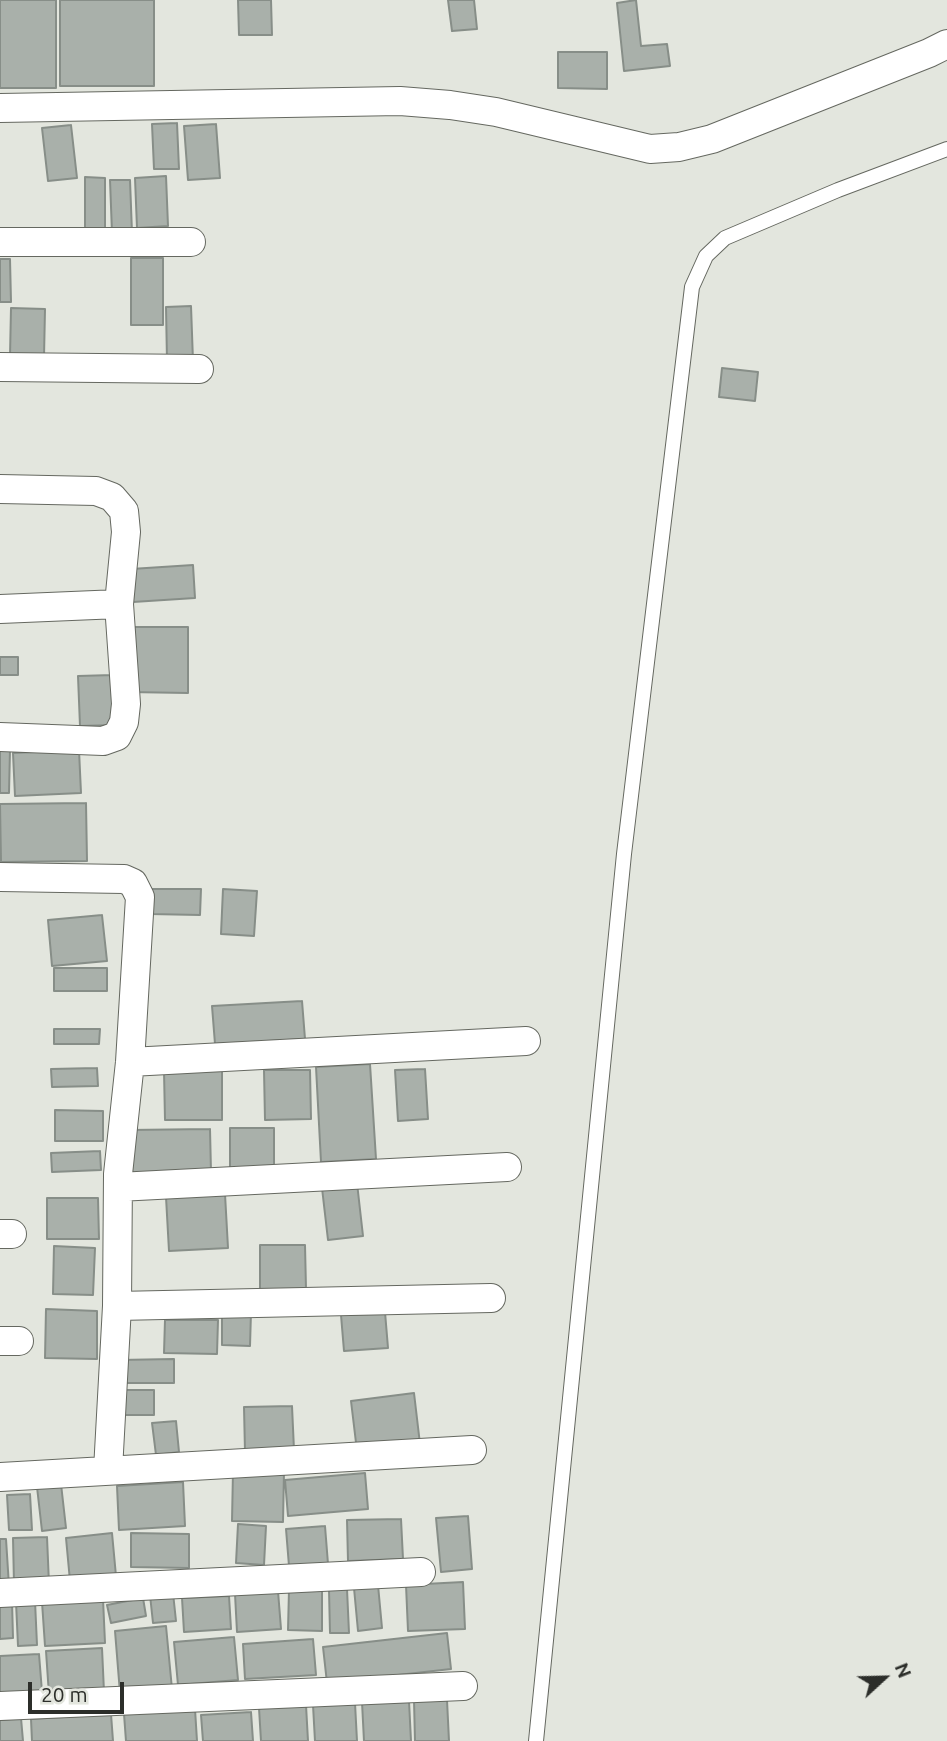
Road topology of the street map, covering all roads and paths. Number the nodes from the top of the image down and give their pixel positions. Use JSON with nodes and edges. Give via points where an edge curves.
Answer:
{"nodes":[{"id":1,"x":947,"y":44,"type":"edge"},
{"id":2,"x":0,"y":108,"type":"edge"},
{"id":3,"x":947,"y":149,"type":"edge"},
{"id":4,"x":0,"y":242,"type":"edge"},
{"id":5,"x":191,"y":242,"type":"dead end"},
{"id":6,"x":0,"y":367,"type":"edge"},
{"id":7,"x":199,"y":369,"type":"dead end"},
{"id":8,"x":0,"y":489,"type":"edge"},
{"id":9,"x":119,"y":604,"type":"junction"},
{"id":10,"x":0,"y":610,"type":"edge"},
{"id":11,"x":0,"y":737,"type":"edge"},
{"id":12,"x":0,"y":877,"type":"edge"},
{"id":13,"x":526,"y":1041,"type":"dead end"},
{"id":14,"x":130,"y":1062,"type":"junction"},
{"id":15,"x":507,"y":1167,"type":"dead end"},
{"id":16,"x":118,"y":1187,"type":"junction"},
{"id":17,"x":491,"y":1298,"type":"dead end"},
{"id":18,"x":117,"y":1306,"type":"junction"},
{"id":19,"x":472,"y":1450,"type":"dead end"},
{"id":20,"x":108,"y":1470,"type":"junction"},
{"id":21,"x":0,"y":1477,"type":"edge"},
{"id":22,"x":421,"y":1572,"type":"dead end"},
{"id":23,"x":0,"y":1593,"type":"edge"},
{"id":24,"x":463,"y":1686,"type":"dead end"},
{"id":25,"x":0,"y":1706,"type":"edge"},
{"id":26,"x":536,"y":1741,"type":"edge"}],
"edges":[{"from":1,"to":2,"type":"street","via":[[712,139],[650,149],[496,112],[400,101]]},
{"from":3,"to":26,"type":"lane","via":[[725,238],[706,256],[692,287],[624,854]]},
{"from":4,"to":5,"type":"street"},
{"from":6,"to":7,"type":"street"},
{"from":8,"to":9,"type":"street","via":[[96,491],[112,497],[124,511],[126,532]]},
{"from":9,"to":10,"type":"street"},
{"from":9,"to":11,"type":"street","via":[[126,704],[117,736],[103,741]]},
{"from":12,"to":14,"type":"street","via":[[124,878],[133,883],[140,897],[140,912]]},
{"from":13,"to":14,"type":"street"},
{"from":14,"to":16,"type":"street"},
{"from":15,"to":16,"type":"street"},
{"from":16,"to":18,"type":"street"},
{"from":17,"to":18,"type":"street"},
{"from":18,"to":20,"type":"street"},
{"from":19,"to":20,"type":"street"},
{"from":20,"to":21,"type":"street"},
{"from":22,"to":23,"type":"street"},
{"from":24,"to":25,"type":"street"}]}
